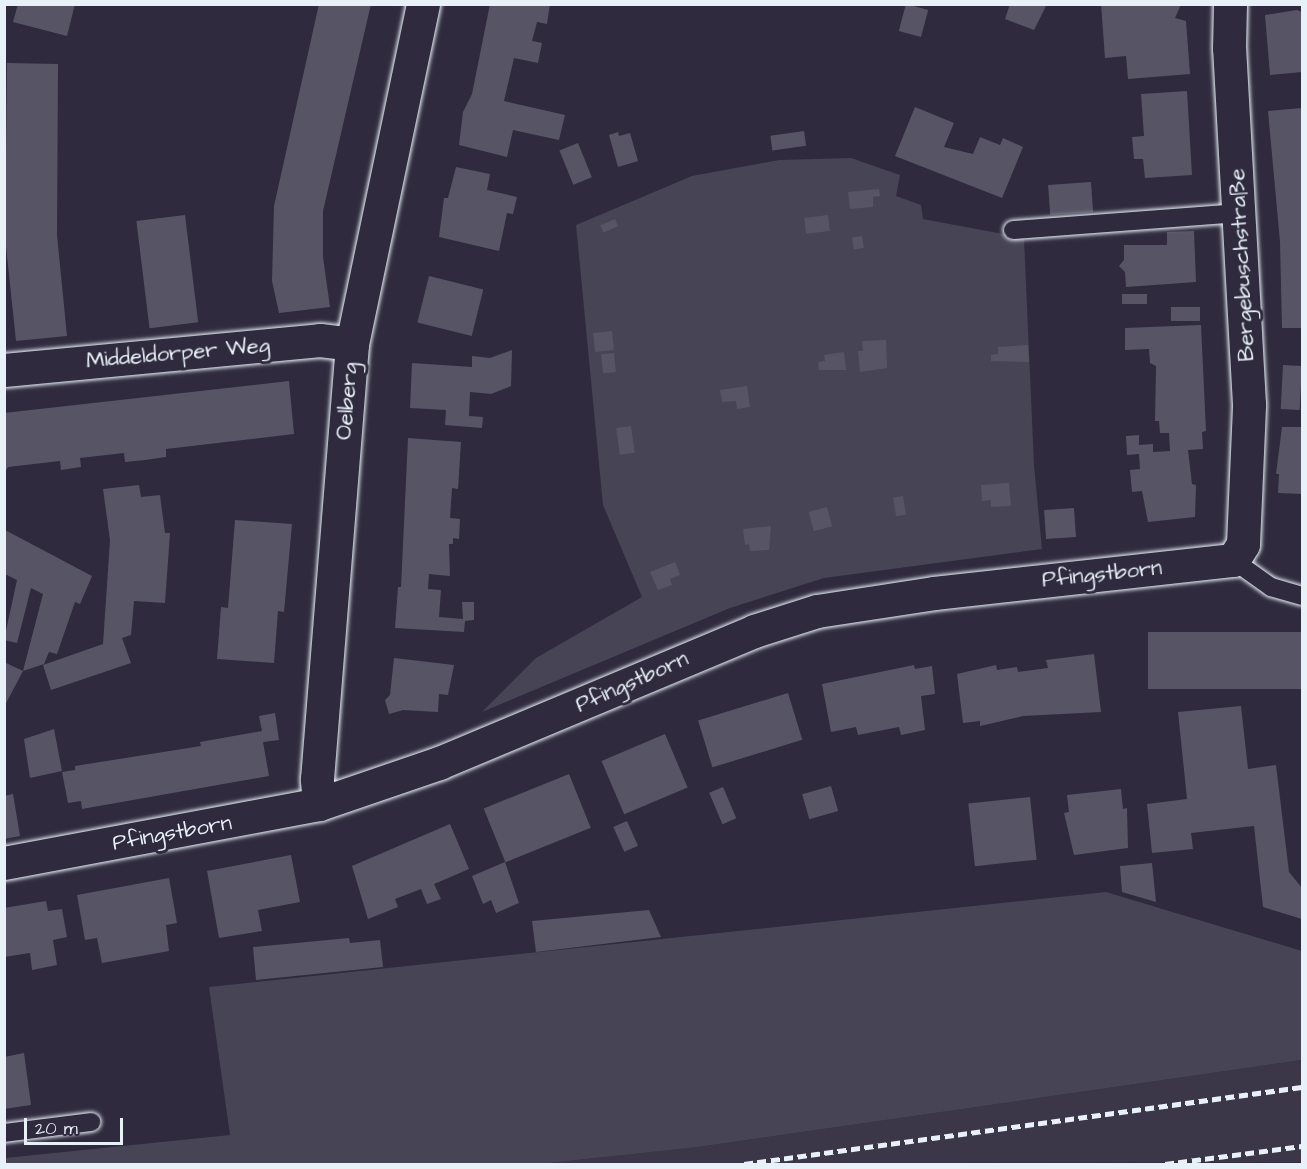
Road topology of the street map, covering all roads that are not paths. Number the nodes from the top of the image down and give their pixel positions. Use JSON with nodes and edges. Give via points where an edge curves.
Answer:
{"nodes":[{"id":1,"x":423,"y":4,"type":"edge"},
{"id":2,"x":1230,"y":4,"type":"edge"},
{"id":3,"x":1240,"y":213,"type":"junction"},
{"id":4,"x":1013,"y":230,"type":"dead end"},
{"id":5,"x":352,"y":344,"type":"junction"},
{"id":6,"x":4,"y":370,"type":"edge"},
{"id":7,"x":1233,"y":560,"type":"junction"},
{"id":8,"x":1302,"y":596,"type":"edge"},
{"id":9,"x":319,"y":804,"type":"junction"},
{"id":10,"x":4,"y":863,"type":"edge"},
{"id":11,"x":91,"y":1122,"type":"dead end"},
{"id":12,"x":4,"y":1132,"type":"edge"}],
"edges":[{"from":1,"to":5,"type":"street","name":"Oelberg"},
{"from":2,"to":3,"type":"street","name":"Bergebuschstraße","via":[[1229,48]]},
{"from":3,"to":4,"type":"lane"},
{"from":3,"to":7,"type":"street","name":"Bergebuschstraße","via":[[1249,404],[1244,525],[1241,552]]},
{"from":5,"to":6,"type":"street","name":"Middeldorper Weg","via":[[320,340]]},
{"from":5,"to":9,"type":"street","name":"Oelberg","via":[[317,779]]},
{"from":7,"to":8,"type":"lane","via":[[1270,587]]},
{"from":7,"to":9,"type":"street","name":"Pfingstborn","via":[[934,593],[818,611],[754,631],[439,763]]},
{"from":9,"to":10,"type":"street","name":"Pfingstborn"},
{"from":11,"to":12,"type":"lane"}]}
